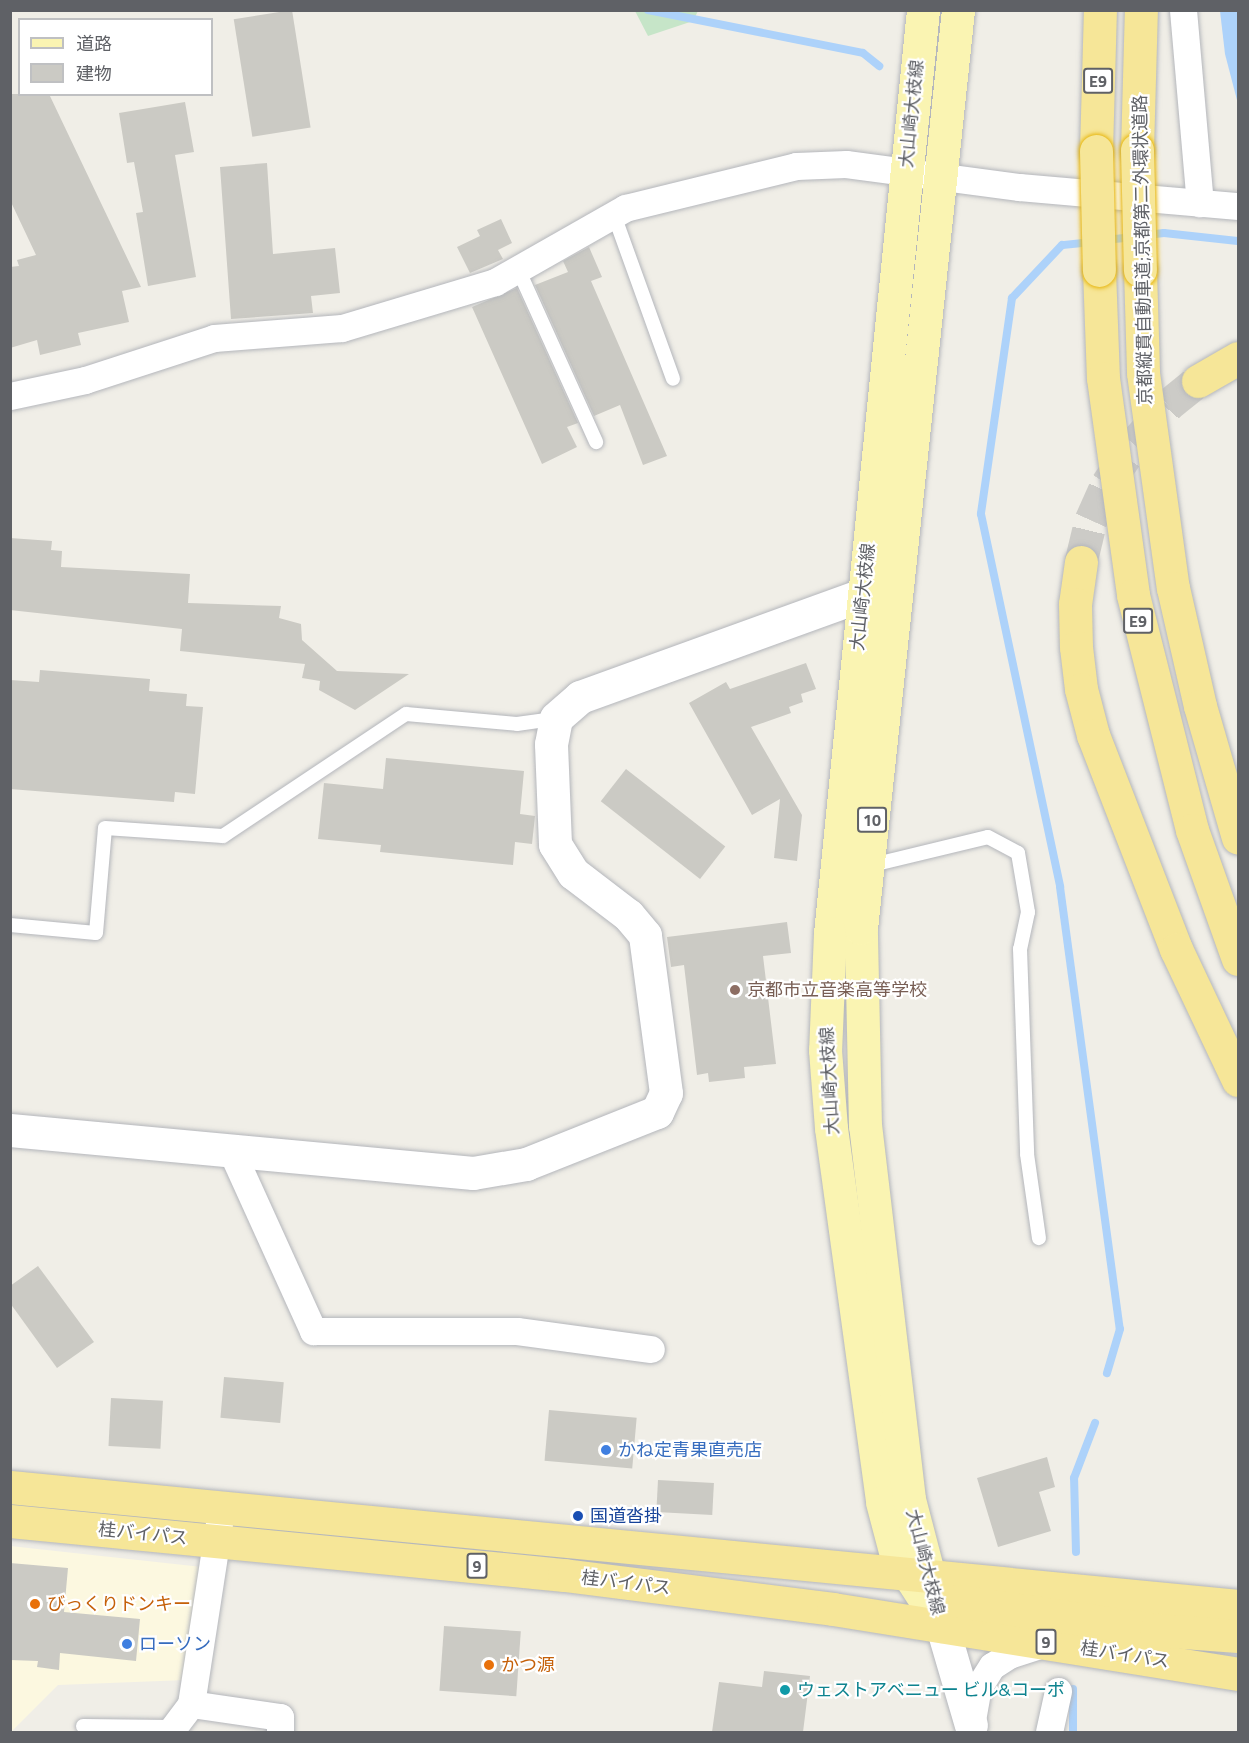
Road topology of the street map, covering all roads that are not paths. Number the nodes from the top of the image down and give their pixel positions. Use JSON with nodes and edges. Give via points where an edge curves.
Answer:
{"nodes":[{"id":1,"x":923,"y":10,"type":"edge"},
{"id":2,"x":958,"y":10,"type":"edge"},
{"id":3,"x":1100,"y":10,"type":"edge"},
{"id":4,"x":1141,"y":10,"type":"edge"},
{"id":5,"x":1183,"y":10,"type":"edge"},
{"id":6,"x":906,"y":173,"type":"junction"},
{"id":7,"x":942,"y":178,"type":"junction"},
{"id":8,"x":1200,"y":203,"type":"junction"},
{"id":9,"x":1239,"y":206,"type":"edge"},
{"id":10,"x":614,"y":215,"type":"junction"},
{"id":11,"x":518,"y":269,"type":"junction"},
{"id":12,"x":1239,"y":358,"type":"edge"},
{"id":13,"x":673,"y":380,"type":"dead end"},
{"id":14,"x":1198,"y":381,"type":"tunnel mouth"},
{"id":15,"x":10,"y":396,"type":"edge"},
{"id":16,"x":596,"y":442,"type":"dead end"},
{"id":17,"x":1081,"y":562,"type":"tunnel mouth"},
{"id":18,"x":879,"y":596,"type":"junction"},
{"id":19,"x":556,"y":718,"type":"junction"},
{"id":20,"x":1239,"y":838,"type":"edge"},
{"id":21,"x":868,"y":866,"type":"junction"},
{"id":22,"x":10,"y":925,"type":"edge"},
{"id":23,"x":1239,"y":959,"type":"edge"},
{"id":24,"x":1239,"y":1080,"type":"edge"},
{"id":25,"x":10,"y":1130,"type":"edge"},
{"id":26,"x":231,"y":1150,"type":"junction"},
{"id":27,"x":1039,"y":1238,"type":"dead end"},
{"id":28,"x":651,"y":1350,"type":"dead end"},
{"id":29,"x":10,"y":1487,"type":"edge"},
{"id":30,"x":10,"y":1521,"type":"edge"},
{"id":31,"x":220,"y":1525,"type":"junction"},
{"id":32,"x":1239,"y":1588,"type":"edge"},
{"id":33,"x":928,"y":1593,"type":"junction"},
{"id":34,"x":1125,"y":1597,"type":"junction"},
{"id":35,"x":1239,"y":1606,"type":"edge"},
{"id":36,"x":1239,"y":1636,"type":"edge"},
{"id":37,"x":1046,"y":1642,"type":"junction"},
{"id":38,"x":1153,"y":1644,"type":"junction"},
{"id":39,"x":1239,"y":1654,"type":"edge"},
{"id":40,"x":1239,"y":1665,"type":"edge"},
{"id":41,"x":1239,"y":1674,"type":"edge"},
{"id":42,"x":1058,"y":1691,"type":"dead end"},
{"id":43,"x":191,"y":1704,"type":"junction"},
{"id":44,"x":83,"y":1726,"type":"dead end"},
{"id":45,"x":972,"y":1729,"type":"edge"},
{"id":46,"x":170,"y":1730,"type":"edge"},
{"id":47,"x":280,"y":1732,"type":"edge"},
{"id":48,"x":1049,"y":1732,"type":"edge"}],
"edges":[{"from":1,"to":6,"type":"main road","name":"大山崎大枝線","number":"10"},
{"from":2,"to":7,"type":"main road","name":"大山崎大枝線","number":"10"},
{"from":3,"to":23,"type":"highway","number":"E9","bridge":true,"via":[[1096,151],[1103,378],[1133,595],[1192,830]]},
{"from":4,"to":20,"type":"highway","name":"京都縦貫自動車道;京都第二外環状道路","number":"E9","bridge":true,"via":[[1137,150],[1143,373],[1173,588],[1200,706]]},
{"from":5,"to":8,"type":"street"},
{"from":6,"to":7,"type":"street"},
{"from":6,"to":10,"type":"street","via":[[846,164],[796,166],[723,182]]},
{"from":6,"to":18,"type":"main road","name":"大山崎大枝線","number":"10"},
{"from":7,"to":8,"type":"street"},
{"from":7,"to":18,"type":"main road","name":"大山崎大枝線","number":"10"},
{"from":8,"to":9,"type":"street"},
{"from":10,"to":11,"type":"street"},
{"from":10,"to":13,"type":"lane"},
{"from":11,"to":15,"type":"street","via":[[495,282],[342,328],[214,338],[85,380]]},
{"from":11,"to":16,"type":"lane"},
{"from":12,"to":14,"type":"highway"},
{"from":17,"to":24,"type":"highway","via":[[1075,604],[1076,647],[1081,689],[1093,735],[1176,949]]},
{"from":18,"to":19,"type":"street","via":[[580,697]]},
{"from":18,"to":21,"type":"main road","name":"大山崎大枝線","number":"10"},
{"from":18,"to":33,"type":"main road","name":"大山崎大枝線","number":"10","via":[[830,933],[825,1050],[831,1128],[882,1502],[896,1555]]},
{"from":19,"to":22,"type":"lane","via":[[517,724],[406,714],[223,836],[105,828],[96,933]]},
{"from":19,"to":26,"type":"street","via":[[550,744],[555,844],[573,873],[628,915],[645,935],[666,1093],[657,1112],[526,1164],[473,1173]]},
{"from":21,"to":27,"type":"lane","via":[[988,837],[1018,853],[1029,912],[1020,949],[1027,1154]]},
{"from":21,"to":33,"type":"main road","name":"大山崎大枝線","number":"10","via":[[861,928],[860,1012],[866,1126],[909,1499]]},
{"from":25,"to":26,"type":"street"},
{"from":26,"to":28,"type":"street","via":[[313,1331],[517,1331]]},
{"from":29,"to":31,"type":"highway","name":"桂バイパス","number":"9"},
{"from":30,"to":31,"type":"highway","name":"桂バイパス","number":"9"},
{"from":31,"to":33,"type":"highway","name":"桂バイパス","number":"9"},
{"from":31,"to":33,"type":"highway","name":"桂バイパス","number":"9","via":[[564,1575]]},
{"from":31,"to":43,"type":"street"},
{"from":32,"to":34,"type":"highway"},
{"from":33,"to":34,"type":"highway","name":"桂バイパス","number":"9"},
{"from":33,"to":37,"type":"highway","name":"桂バイパス","number":"9"},
{"from":33,"to":38,"type":"highway"},
{"from":33,"to":45,"type":"street"},
{"from":34,"to":35,"type":"highway","name":"桂バイパス","number":"9"},
{"from":36,"to":38,"type":"highway"},
{"from":37,"to":38,"type":"highway","name":"桂バイパス","number":"9"},
{"from":37,"to":45,"type":"street","via":[[1009,1654],[993,1666],[978,1688]]},
{"from":38,"to":39,"type":"highway"},
{"from":38,"to":40,"type":"highway"},
{"from":38,"to":41,"type":"highway","name":"桂バイパス","number":"9"},
{"from":42,"to":48,"type":"street"},
{"from":43,"to":46,"type":"street"},
{"from":43,"to":47,"type":"street","via":[[280,1717]]},
{"from":44,"to":46,"type":"lane"}]}
